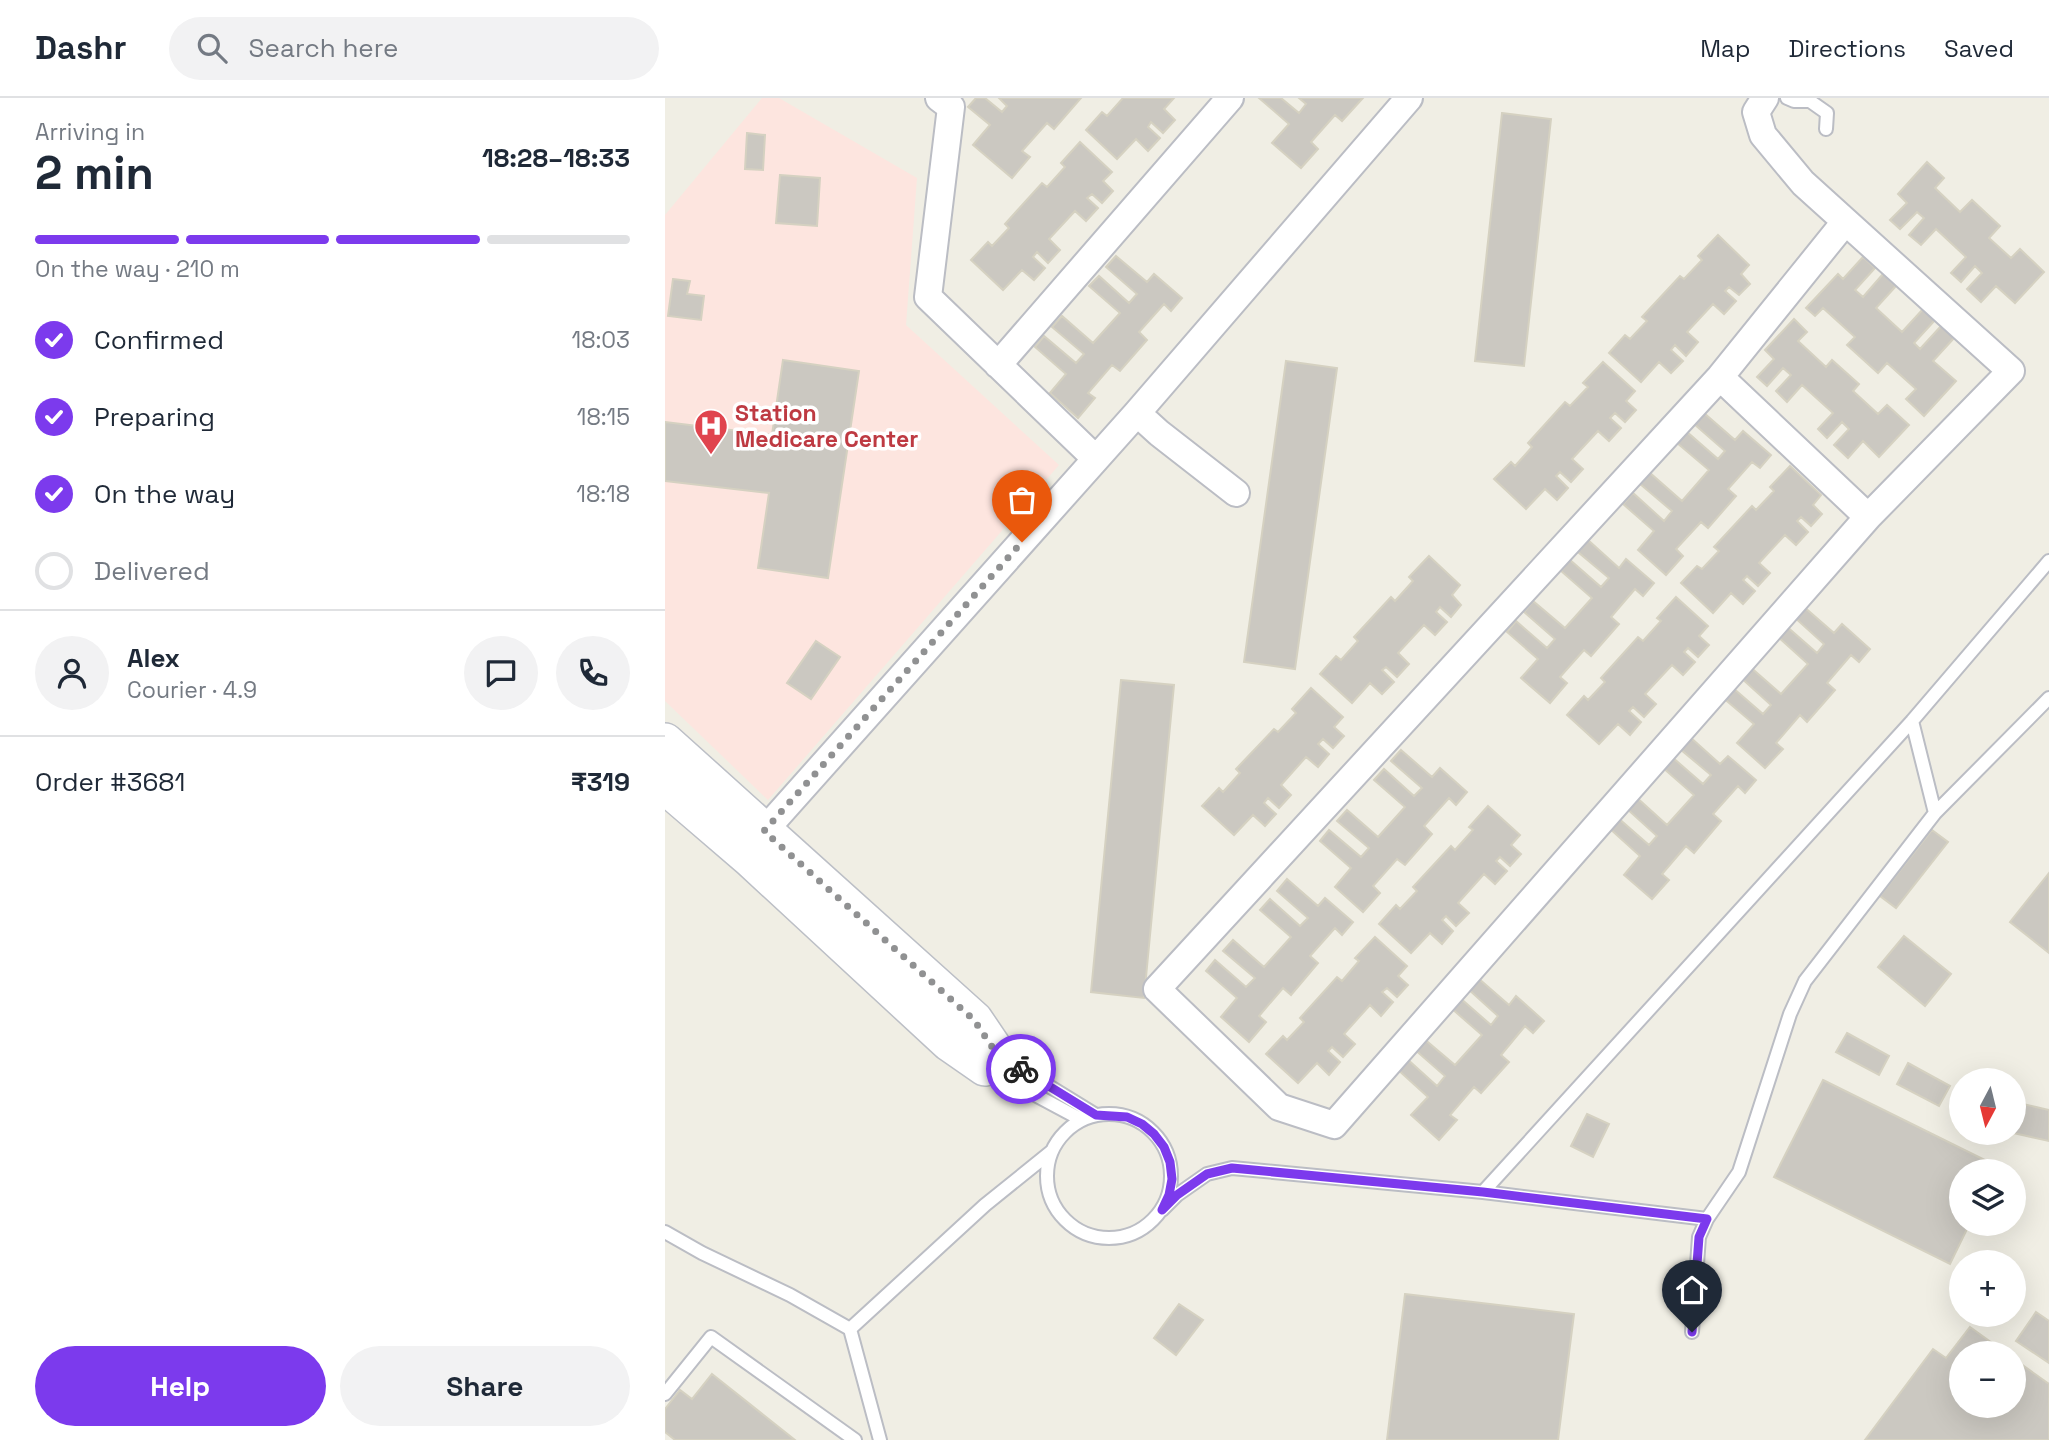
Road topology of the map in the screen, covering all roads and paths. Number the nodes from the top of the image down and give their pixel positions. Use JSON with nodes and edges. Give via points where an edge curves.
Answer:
{"nodes":[{"id":1,"x":1230,"y":98,"type":"edge"},
{"id":2,"x":1409,"y":98,"type":"edge"},
{"id":3,"x":1765,"y":98,"type":"edge"},
{"id":4,"x":1787,"y":98,"type":"edge"},
{"id":5,"x":950,"y":101,"type":"edge"},
{"id":6,"x":1826,"y":128,"type":"dead end"},
{"id":7,"x":1845,"y":222,"type":"junction"},
{"id":8,"x":997,"y":365,"type":"junction"},
{"id":9,"x":1720,"y":377,"type":"junction"},
{"id":10,"x":1137,"y":413,"type":"junction"},
{"id":11,"x":1096,"y":459,"type":"junction"},
{"id":12,"x":1236,"y":493,"type":"dead end"},
{"id":13,"x":1868,"y":517,"type":"junction"},
{"id":14,"x":2049,"y":561,"type":"edge"},
{"id":15,"x":2049,"y":698,"type":"edge"},
{"id":16,"x":1912,"y":721,"type":"junction"},
{"id":17,"x":665,"y":742,"type":"edge"},
{"id":18,"x":665,"y":785,"type":"edge"},
{"id":19,"x":1935,"y":813,"type":"junction"},
{"id":20,"x":764,"y":831,"type":"junction"},
{"id":21,"x":991,"y":1061,"type":"junction"},
{"id":22,"x":1096,"y":1115,"type":"junction"},
{"id":23,"x":1082,"y":1120,"type":"junction"},
{"id":24,"x":1053,"y":1150,"type":"junction"},
{"id":25,"x":1483,"y":1192,"type":"junction"},
{"id":26,"x":1162,"y":1210,"type":"junction"},
{"id":27,"x":1707,"y":1219,"type":"junction"},
{"id":28,"x":665,"y":1232,"type":"edge"},
{"id":29,"x":850,"y":1329,"type":"junction"},
{"id":30,"x":1692,"y":1332,"type":"dead end"},
{"id":31,"x":665,"y":1394,"type":"edge"},
{"id":32,"x":855,"y":1440,"type":"edge"},
{"id":33,"x":880,"y":1440,"type":"edge"}],
"edges":[{"from":1,"to":8,"type":"street"},
{"from":2,"to":10,"type":"street"},
{"from":3,"to":7,"type":"street","via":[[1756,112],[1763,135],[1803,183]]},
{"from":4,"to":6,"type":"lane","via":[[1809,101],[1826,113]]},
{"from":5,"to":8,"type":"street","via":[[928,297]]},
{"from":7,"to":9,"type":"street"},
{"from":7,"to":13,"type":"street","via":[[2011,371]]},
{"from":8,"to":11,"type":"street"},
{"from":9,"to":13,"type":"street"},
{"from":9,"to":13,"type":"street","via":[[1157,989],[1279,1107],[1334,1125]]},
{"from":10,"to":11,"type":"street"},
{"from":10,"to":12,"type":"street"},
{"from":11,"to":20,"type":"street"},
{"from":14,"to":16,"type":"lane"},
{"from":15,"to":19,"type":"lane"},
{"from":16,"to":19,"type":"lane"},
{"from":16,"to":25,"type":"lane"},
{"from":17,"to":20,"type":"main road"},
{"from":18,"to":21,"type":"main road","via":[[949,1042]]},
{"from":19,"to":27,"type":"lane","via":[[1805,981],[1739,1172]]},
{"from":20,"to":21,"type":"main road","via":[[974,1020]]},
{"from":21,"to":22,"type":"lane"},
{"from":21,"to":23,"type":"lane"},
{"from":22,"to":23,"type":"lane"},
{"from":22,"to":26,"type":"lane","via":[[1127,1117],[1142,1124],[1164,1147],[1172,1179]]},
{"from":23,"to":24,"type":"lane","via":[[1070,1127]]},
{"from":24,"to":26,"type":"lane","via":[[1047,1184],[1051,1200],[1072,1227],[1087,1235],[1121,1237],[1151,1223]]},
{"from":24,"to":29,"type":"lane","via":[[985,1205]]},
{"from":25,"to":26,"type":"lane","via":[[1232,1168],[1207,1174]]},
{"from":25,"to":27,"type":"lane"},
{"from":27,"to":30,"type":"lane","via":[[1699,1237]]},
{"from":28,"to":29,"type":"lane"},
{"from":29,"to":33,"type":"lane"},
{"from":31,"to":32,"type":"lane","via":[[711,1337]]}]}
